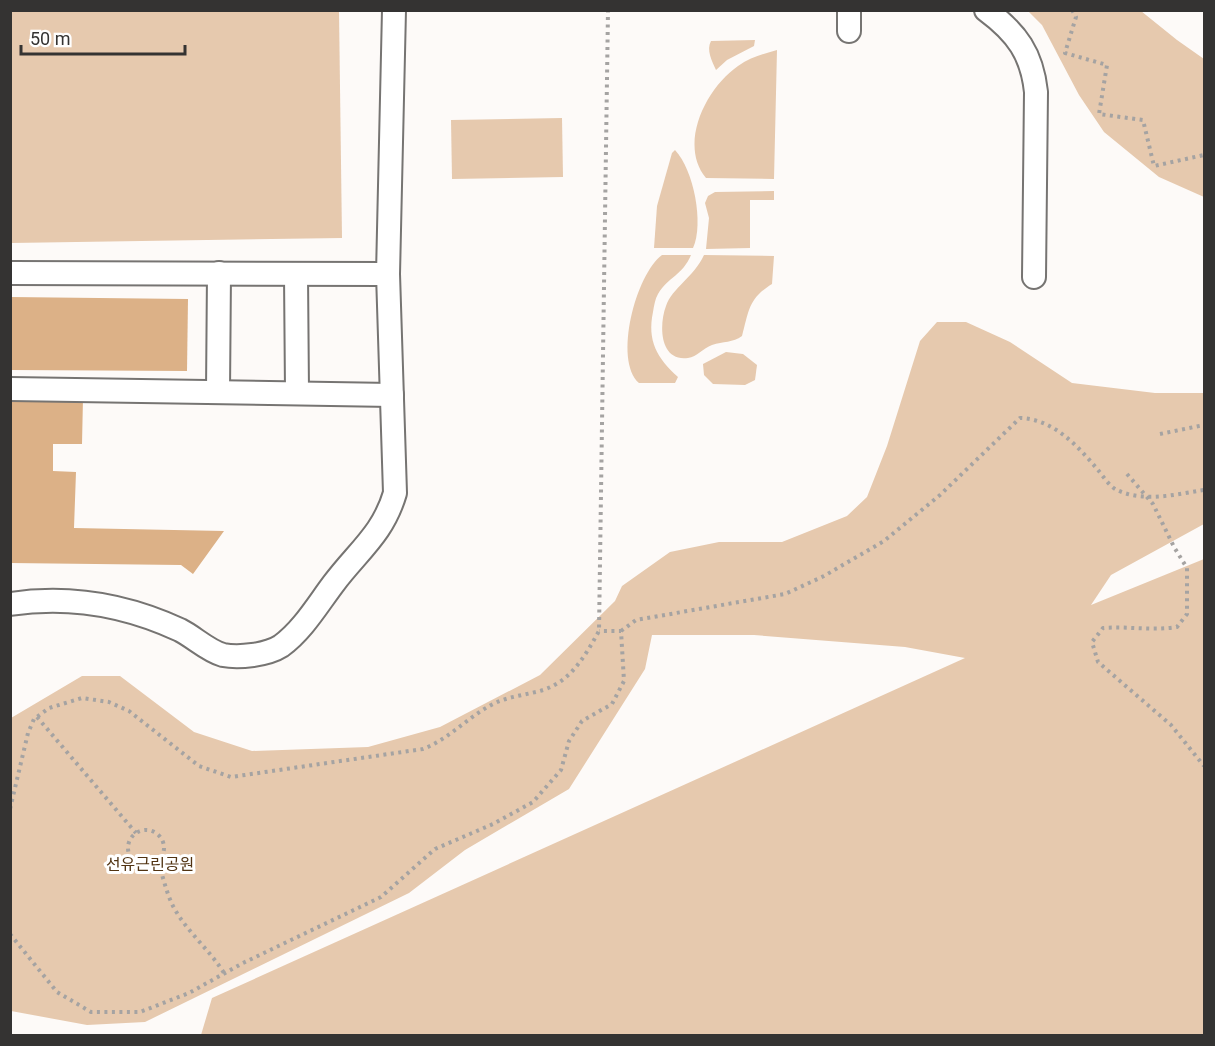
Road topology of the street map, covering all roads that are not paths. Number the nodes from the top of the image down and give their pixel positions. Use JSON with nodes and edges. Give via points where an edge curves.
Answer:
{"nodes":[{"id":1,"x":394,"y":10,"type":"edge"},
{"id":2,"x":986,"y":10,"type":"edge"},
{"id":3,"x":10,"y":273,"type":"edge"},
{"id":4,"x":219,"y":273,"type":"junction"},
{"id":5,"x":296,"y":274,"type":"junction"},
{"id":6,"x":388,"y":274,"type":"junction"},
{"id":7,"x":1034,"y":277,"type":"dead end"},
{"id":8,"x":10,"y":389,"type":"edge"},
{"id":9,"x":218,"y":392,"type":"junction"},
{"id":10,"x":297,"y":392,"type":"junction"},
{"id":11,"x":392,"y":395,"type":"junction"},
{"id":12,"x":10,"y":604,"type":"edge"}],
"edges":[{"from":1,"to":6,"type":"street"},
{"from":2,"to":7,"type":"street","via":[[1018,39],[1033,68]]},
{"from":3,"to":4,"type":"street"},
{"from":4,"to":5,"type":"street"},
{"from":4,"to":9,"type":"street"},
{"from":5,"to":6,"type":"street"},
{"from":5,"to":10,"type":"street"},
{"from":6,"to":11,"type":"street"},
{"from":8,"to":9,"type":"street"},
{"from":9,"to":10,"type":"street"},
{"from":10,"to":11,"type":"street"},
{"from":11,"to":12,"type":"street","via":[[395,494],[385,523],[300,628],[280,646],[231,656],[219,654],[171,626],[111,606],[80,601]]}]}
